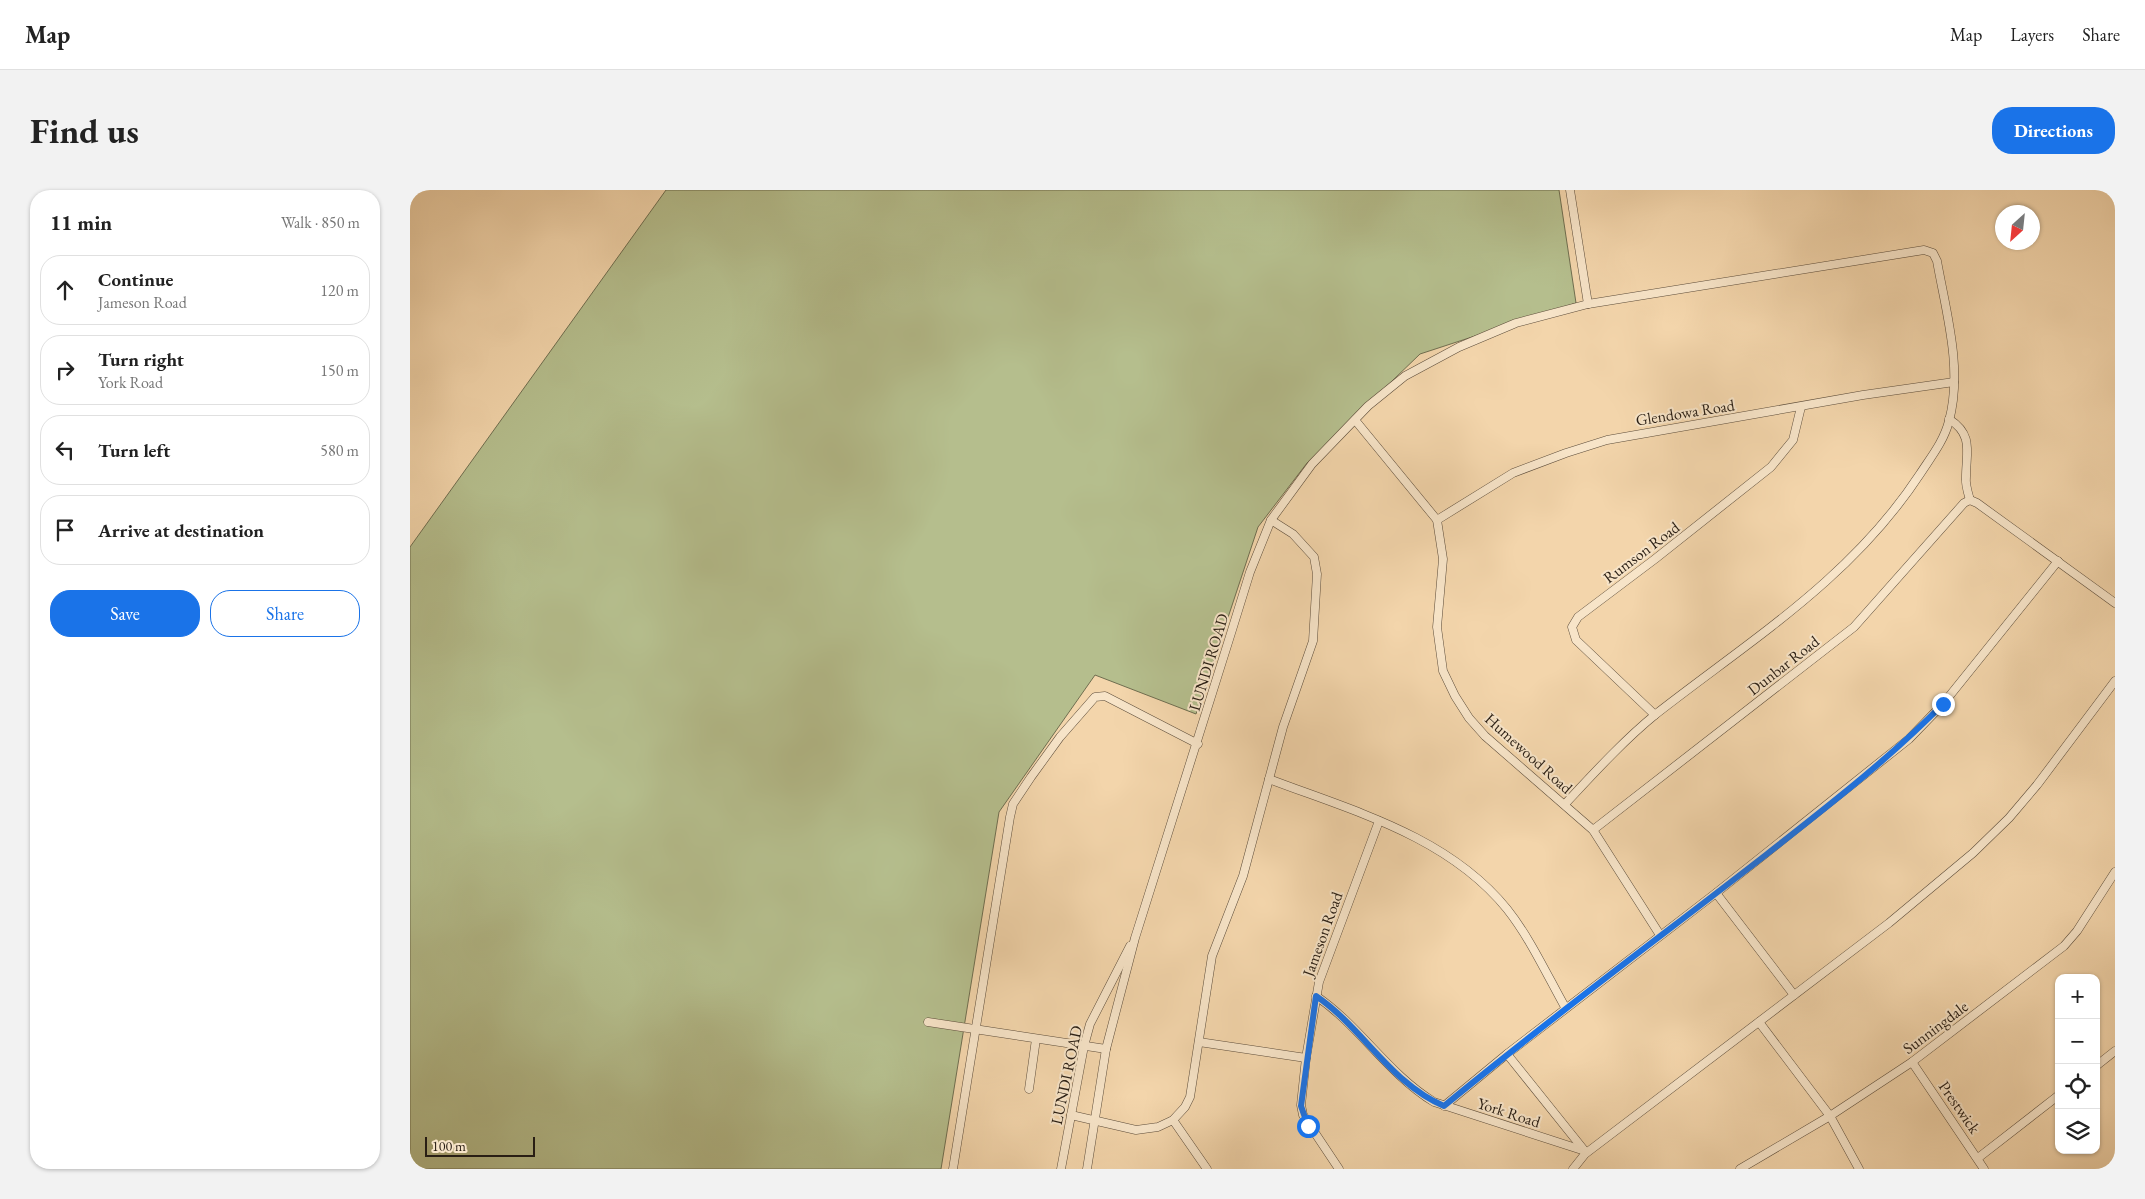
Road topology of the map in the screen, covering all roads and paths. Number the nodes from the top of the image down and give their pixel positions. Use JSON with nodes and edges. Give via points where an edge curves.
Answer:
{"nodes":[{"id":1,"x":1570,"y":190,"type":"edge"},
{"id":2,"x":1588,"y":304,"type":"junction"},
{"id":3,"x":1954,"y":382,"type":"junction"},
{"id":4,"x":1801,"y":408,"type":"junction"},
{"id":5,"x":1355,"y":420,"type":"junction"},
{"id":6,"x":1949,"y":420,"type":"junction"},
{"id":7,"x":1970,"y":500,"type":"junction"},
{"id":8,"x":1271,"y":520,"type":"junction"},
{"id":9,"x":1437,"y":520,"type":"junction"},
{"id":10,"x":2058,"y":561,"type":"junction"},
{"id":11,"x":2115,"y":603,"type":"edge"},
{"id":12,"x":2115,"y":681,"type":"edge"},
{"id":13,"x":1655,"y":715,"type":"junction"},
{"id":14,"x":1198,"y":744,"type":"junction"},
{"id":15,"x":1269,"y":779,"type":"junction"},
{"id":16,"x":1565,"y":804,"type":"junction"},
{"id":17,"x":1379,"y":821,"type":"junction"},
{"id":18,"x":1593,"y":830,"type":"junction"},
{"id":19,"x":2115,"y":872,"type":"edge"},
{"id":20,"x":1716,"y":893,"type":"junction"},
{"id":21,"x":1660,"y":936,"type":"junction"},
{"id":22,"x":1135,"y":938,"type":"junction"},
{"id":23,"x":1794,"y":995,"type":"junction"},
{"id":24,"x":1316,"y":996,"type":"junction"},
{"id":25,"x":1565,"y":1007,"type":"junction"},
{"id":26,"x":928,"y":1022,"type":"dead end"},
{"id":27,"x":1759,"y":1022,"type":"junction"},
{"id":28,"x":976,"y":1029,"type":"junction"},
{"id":29,"x":1036,"y":1039,"type":"junction"},
{"id":30,"x":1199,"y":1042,"type":"junction"},
{"id":31,"x":1084,"y":1046,"type":"junction"},
{"id":32,"x":1106,"y":1049,"type":"junction"},
{"id":33,"x":2115,"y":1051,"type":"edge"},
{"id":34,"x":1507,"y":1054,"type":"junction"},
{"id":35,"x":1306,"y":1058,"type":"junction"},
{"id":36,"x":1912,"y":1062,"type":"junction"},
{"id":37,"x":2099,"y":1064,"type":"edge"},
{"id":38,"x":1029,"y":1089,"type":"dead end"},
{"id":39,"x":2055,"y":1098,"type":"edge"},
{"id":40,"x":1444,"y":1106,"type":"junction"},
{"id":41,"x":1071,"y":1115,"type":"junction"},
{"id":42,"x":1830,"y":1116,"type":"junction"},
{"id":43,"x":1095,"y":1119,"type":"junction"},
{"id":44,"x":1173,"y":1120,"type":"junction"},
{"id":45,"x":1585,"y":1153,"type":"junction"},
{"id":46,"x":1978,"y":1158,"type":"junction"},
{"id":47,"x":953,"y":1169,"type":"edge"},
{"id":48,"x":1062,"y":1169,"type":"edge"},
{"id":49,"x":1087,"y":1169,"type":"edge"},
{"id":50,"x":1207,"y":1169,"type":"edge"},
{"id":51,"x":1339,"y":1169,"type":"edge"},
{"id":52,"x":1573,"y":1169,"type":"edge"},
{"id":53,"x":1740,"y":1169,"type":"edge"},
{"id":54,"x":1859,"y":1169,"type":"edge"},
{"id":55,"x":1984,"y":1169,"type":"edge"}],
"edges":[{"from":1,"to":2,"type":"street"},
{"from":2,"to":3,"type":"street","name":"LUNDI ROAD","via":[[1924,250],[1937,260],[1954,360]]},
{"from":2,"to":5,"type":"street","name":"LUNDI ROAD","via":[[1516,323],[1459,347],[1399,380]]},
{"from":3,"to":4,"type":"street","name":"Glendowa Road"},
{"from":3,"to":6,"type":"street","name":"LUNDI ROAD"},
{"from":4,"to":9,"type":"street","name":"Glendowa Road","via":[[1647,432],[1584,447],[1513,474]]},
{"from":4,"to":13,"type":"street","name":"Rumson Road","via":[[1793,440],[1771,467],[1578,617],[1572,628],[1576,640]]},
{"from":5,"to":8,"type":"street","name":"LUNDI ROAD","via":[[1312,464],[1284,498]]},
{"from":5,"to":9,"type":"street"},
{"from":6,"to":7,"type":"street","via":[[1958,425],[1966,438]]},
{"from":6,"to":13,"type":"street","name":"LUNDI ROAD","via":[[1940,443],[1915,481],[1862,548],[1789,613]]},
{"from":7,"to":10,"type":"street"},
{"from":7,"to":18,"type":"street","name":"Dunbar Road","via":[[1854,627]]},
{"from":8,"to":14,"type":"street","name":"LUNDI ROAD","via":[[1248,580]]},
{"from":8,"to":15,"type":"street","via":[[1293,534],[1309,550],[1317,574],[1313,641]]},
{"from":9,"to":16,"type":"street","name":"Humewood Road","via":[[1443,559],[1437,627],[1443,671],[1469,718],[1485,736]]},
{"from":10,"to":11,"type":"street"},
{"from":10,"to":20,"type":"street","via":[[1943,704],[1909,739]]},
{"from":12,"to":23,"type":"street","via":[[2037,786],[2009,818],[1973,853],[1889,923]]},
{"from":13,"to":16,"type":"street","name":"LUNDI ROAD"},
{"from":14,"to":22,"type":"street","name":"LUNDI ROAD"},
{"from":14,"to":28,"type":"street","via":[[1105,696],[1092,699],[1060,737],[1011,808]]},
{"from":15,"to":17,"type":"street"},
{"from":15,"to":30,"type":"street","via":[[1243,876],[1212,956]]},
{"from":16,"to":18,"type":"street","name":"Humewood Road"},
{"from":17,"to":24,"type":"street","name":"Jameson Road"},
{"from":17,"to":25,"type":"street","via":[[1413,834],[1439,850],[1494,896],[1514,918]]},
{"from":18,"to":21,"type":"street","name":"Humewood Road"},
{"from":19,"to":36,"type":"street","name":"Sunningdale","via":[[2064,946]]},
{"from":20,"to":21,"type":"street"},
{"from":20,"to":23,"type":"street"},
{"from":21,"to":25,"type":"street"},
{"from":22,"to":31,"type":"street","name":"LUNDI ROAD","via":[[1100,1001]]},
{"from":22,"to":32,"type":"street","name":"LUNDI ROAD"},
{"from":23,"to":27,"type":"street"},
{"from":24,"to":35,"type":"street","name":"Jameson Road"},
{"from":24,"to":40,"type":"street","name":"York Road","via":[[1342,1017],[1418,1092]]},
{"from":25,"to":34,"type":"street"},
{"from":26,"to":28,"type":"street"},
{"from":27,"to":42,"type":"street"},
{"from":27,"to":45,"type":"street"},
{"from":28,"to":29,"type":"street"},
{"from":28,"to":47,"type":"street"},
{"from":29,"to":31,"type":"street"},
{"from":29,"to":38,"type":"street"},
{"from":30,"to":35,"type":"street"},
{"from":30,"to":44,"type":"street","via":[[1190,1097]]},
{"from":31,"to":32,"type":"street"},
{"from":31,"to":41,"type":"street","name":"LUNDI ROAD"},
{"from":32,"to":43,"type":"street","name":"LUNDI ROAD"},
{"from":33,"to":37,"type":"street"},
{"from":34,"to":40,"type":"street"},
{"from":34,"to":45,"type":"street"},
{"from":35,"to":51,"type":"street","name":"Jameson Road","via":[[1303,1115]]},
{"from":36,"to":42,"type":"street","name":"Sunningdale"},
{"from":36,"to":46,"type":"street","name":"Prestwick"},
{"from":39,"to":46,"type":"street"},
{"from":40,"to":45,"type":"street","name":"York Road"},
{"from":41,"to":43,"type":"street"},
{"from":41,"to":48,"type":"street","name":"LUNDI ROAD"},
{"from":42,"to":53,"type":"street","name":"Sunningdale"},
{"from":42,"to":54,"type":"street"},
{"from":43,"to":44,"type":"street","via":[[1136,1130],[1158,1127]]},
{"from":43,"to":49,"type":"street","name":"LUNDI ROAD"},
{"from":44,"to":50,"type":"street"},
{"from":45,"to":52,"type":"street"},
{"from":46,"to":55,"type":"street","name":"Prestwick"}]}
